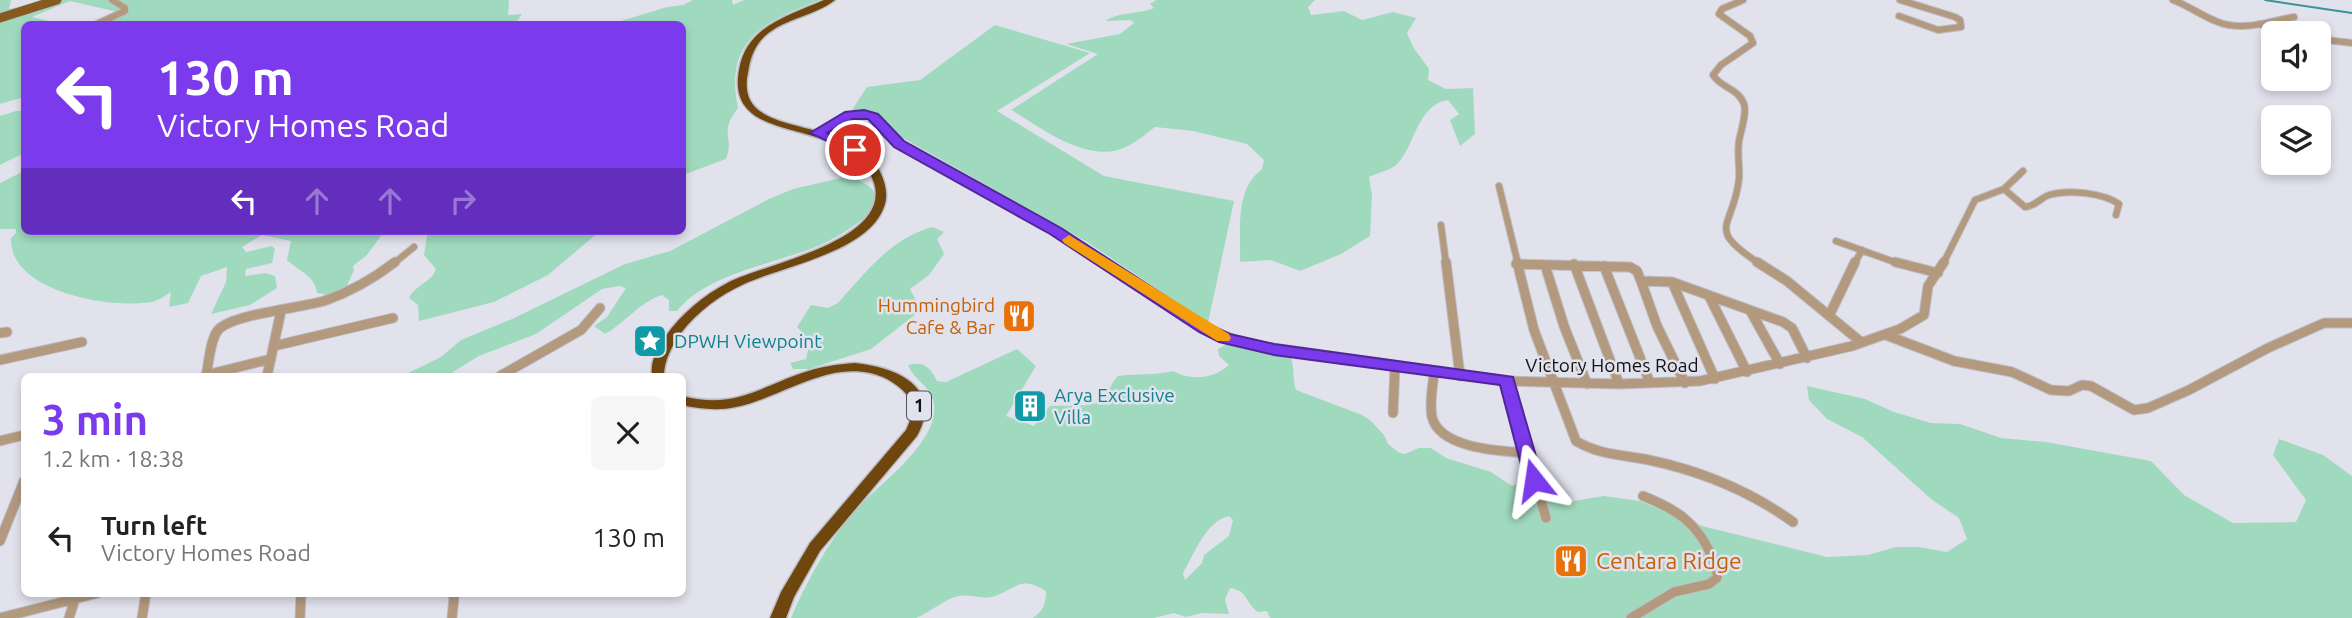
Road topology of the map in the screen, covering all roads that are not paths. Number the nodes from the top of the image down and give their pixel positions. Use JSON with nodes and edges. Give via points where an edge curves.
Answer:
{"nodes":[{"id":1,"x":57,"y":0,"type":"edge"},
{"id":2,"x":112,"y":0,"type":"edge"},
{"id":3,"x":831,"y":0,"type":"edge"},
{"id":4,"x":1743,"y":0,"type":"edge"},
{"id":5,"x":1900,"y":0,"type":"edge"},
{"id":6,"x":2173,"y":0,"type":"edge"},
{"id":7,"x":1899,"y":16,"type":"dead end"},
{"id":8,"x":2294,"y":16,"type":"dead end"},
{"id":9,"x":0,"y":18,"type":"edge"},
{"id":10,"x":103,"y":21,"type":"edge"},
{"id":11,"x":2256,"y":23,"type":"junction"},
{"id":12,"x":2261,"y":24,"type":"edge"},
{"id":13,"x":2331,"y":40,"type":"edge"},
{"id":14,"x":2352,"y":43,"type":"edge"},
{"id":15,"x":816,"y":133,"type":"junction"},
{"id":16,"x":2023,"y":171,"type":"dead end"},
{"id":17,"x":1499,"y":186,"type":"dead end"},
{"id":18,"x":2004,"y":189,"type":"junction"},
{"id":19,"x":2116,"y":215,"type":"dead end"},
{"id":20,"x":1441,"y":225,"type":"dead end"},
{"id":21,"x":1836,"y":241,"type":"dead end"},
{"id":22,"x":414,"y":247,"type":"dead end"},
{"id":23,"x":1862,"y":250,"type":"junction"},
{"id":24,"x":1516,"y":264,"type":"junction"},
{"id":25,"x":1574,"y":264,"type":"junction"},
{"id":26,"x":1545,"y":265,"type":"junction"},
{"id":27,"x":1604,"y":266,"type":"junction"},
{"id":28,"x":1938,"y":273,"type":"junction"},
{"id":29,"x":1641,"y":281,"type":"junction"},
{"id":30,"x":1672,"y":282,"type":"junction"},
{"id":31,"x":1709,"y":296,"type":"junction"},
{"id":32,"x":600,"y":308,"type":"dead end"},
{"id":33,"x":281,"y":311,"type":"junction"},
{"id":34,"x":1750,"y":311,"type":"junction"},
{"id":35,"x":1829,"y":316,"type":"junction"},
{"id":36,"x":393,"y":318,"type":"dead end"},
{"id":37,"x":2352,"y":323,"type":"edge"},
{"id":38,"x":1886,"y":335,"type":"junction"},
{"id":39,"x":1860,"y":341,"type":"junction"},
{"id":40,"x":82,"y":342,"type":"dead end"},
{"id":41,"x":274,"y":346,"type":"junction"},
{"id":42,"x":1807,"y":358,"type":"junction"},
{"id":43,"x":271,"y":359,"type":"junction"},
{"id":44,"x":0,"y":360,"type":"edge"},
{"id":45,"x":1780,"y":364,"type":"junction"},
{"id":46,"x":1395,"y":367,"type":"junction"},
{"id":47,"x":1434,"y":372,"type":"junction"},
{"id":48,"x":1747,"y":372,"type":"junction"},
{"id":49,"x":207,"y":373,"type":"edge"},
{"id":50,"x":217,"y":373,"type":"edge"},
{"id":51,"x":268,"y":373,"type":"edge"},
{"id":52,"x":505,"y":373,"type":"edge"},
{"id":53,"x":658,"y":373,"type":"edge"},
{"id":54,"x":1460,"y":376,"type":"junction"},
{"id":55,"x":1715,"y":379,"type":"junction"},
{"id":56,"x":1507,"y":381,"type":"junction"},
{"id":57,"x":1553,"y":383,"type":"junction"},
{"id":58,"x":1650,"y":383,"type":"junction"},
{"id":59,"x":1685,"y":383,"type":"junction"},
{"id":60,"x":1587,"y":384,"type":"junction"},
{"id":61,"x":1619,"y":384,"type":"junction"},
{"id":62,"x":686,"y":401,"type":"edge"},
{"id":63,"x":1393,"y":413,"type":"dead end"},
{"id":64,"x":21,"y":436,"type":"edge"},
{"id":65,"x":0,"y":441,"type":"edge"},
{"id":66,"x":1527,"y":453,"type":"junction"},
{"id":67,"x":21,"y":488,"type":"edge"},
{"id":68,"x":1643,"y":496,"type":"dead end"},
{"id":69,"x":1546,"y":518,"type":"dead end"},
{"id":70,"x":1793,"y":522,"type":"dead end"},
{"id":71,"x":0,"y":541,"type":"edge"},
{"id":72,"x":83,"y":597,"type":"edge"},
{"id":73,"x":145,"y":597,"type":"edge"},
{"id":74,"x":301,"y":597,"type":"edge"},
{"id":75,"x":454,"y":597,"type":"edge"},
{"id":76,"x":61,"y":598,"type":"edge"},
{"id":77,"x":75,"y":599,"type":"junction"},
{"id":78,"x":0,"y":618,"type":"edge"},
{"id":79,"x":69,"y":618,"type":"edge"},
{"id":80,"x":142,"y":618,"type":"edge"},
{"id":81,"x":300,"y":618,"type":"edge"},
{"id":82,"x":452,"y":618,"type":"edge"},
{"id":83,"x":778,"y":618,"type":"edge"},
{"id":84,"x":1631,"y":618,"type":"edge"}],
"edges":[{"from":1,"to":9,"type":"main road"},
{"from":2,"to":10,"type":"street","via":[[125,10]]},
{"from":3,"to":15,"type":"highway","via":[[765,30],[750,46],[743,65],[743,92],[749,107]]},
{"from":4,"to":35,"type":"street","via":[[1719,14],[1753,43],[1713,75],[1739,94],[1745,107],[1738,147],[1739,180],[1725,234],[1732,244]]},
{"from":5,"to":7,"type":"street","via":[[1955,17],[1961,27],[1939,30]]},
{"from":6,"to":11,"type":"street","via":[[2225,24],[2244,27]]},
{"from":8,"to":11,"type":"street"},
{"from":11,"to":12,"type":"street"},
{"from":13,"to":14,"type":"street"},
{"from":15,"to":46,"type":"street","name":"Victory Homes Road","via":[[850,115],[873,116],[899,144],[1055,231],[1225,338]]},
{"from":15,"to":53,"type":"highway","via":[[855,150],[877,174],[881,202],[874,217],[845,241],[748,278],[709,300],[670,339]]},
{"from":16,"to":18,"type":"street"},
{"from":17,"to":24,"type":"street"},
{"from":18,"to":19,"type":"street","via":[[2013,203],[2025,207],[2054,194],[2100,194],[2119,204]]},
{"from":18,"to":28,"type":"street","via":[[1975,200]]},
{"from":20,"to":54,"type":"street"},
{"from":21,"to":23,"type":"street"},
{"from":22,"to":33,"type":"street","via":[[357,289]]},
{"from":23,"to":28,"type":"street"},
{"from":23,"to":35,"type":"street"},
{"from":24,"to":26,"type":"street"},
{"from":24,"to":57,"type":"street"},
{"from":25,"to":26,"type":"street"},
{"from":25,"to":27,"type":"street"},
{"from":25,"to":61,"type":"street"},
{"from":26,"to":60,"type":"street"},
{"from":27,"to":29,"type":"street","via":[[1629,267]]},
{"from":27,"to":58,"type":"street"},
{"from":28,"to":38,"type":"street","name":"Victory Homes Road","via":[[1928,286],[1924,315]]},
{"from":29,"to":30,"type":"street"},
{"from":29,"to":59,"type":"street"},
{"from":30,"to":31,"type":"street"},
{"from":30,"to":55,"type":"street"},
{"from":31,"to":34,"type":"street"},
{"from":31,"to":48,"type":"street"},
{"from":32,"to":52,"type":"street","via":[[581,330]]},
{"from":33,"to":41,"type":"street"},
{"from":33,"to":49,"type":"street","via":[[221,327]]},
{"from":34,"to":42,"type":"street","via":[[1790,326]]},
{"from":34,"to":45,"type":"street"},
{"from":35,"to":39,"type":"street"},
{"from":36,"to":41,"type":"street"},
{"from":37,"to":38,"type":"street","via":[[2324,323],[2189,390],[2134,410],[2091,386],[2051,390],[2012,372],[1954,362]]},
{"from":38,"to":39,"type":"street","name":"Victory Homes Road"},
{"from":39,"to":42,"type":"street","name":"Victory Homes Road"},
{"from":40,"to":44,"type":"street"},
{"from":41,"to":43,"type":"street"},
{"from":42,"to":45,"type":"street","name":"Victory Homes Road"},
{"from":43,"to":50,"type":"street"},
{"from":43,"to":51,"type":"street"},
{"from":45,"to":48,"type":"street","name":"Victory Homes Road"},
{"from":46,"to":47,"type":"street","name":"Victory Homes Road"},
{"from":46,"to":63,"type":"street"},
{"from":47,"to":54,"type":"street","name":"Victory Homes Road"},
{"from":47,"to":66,"type":"street","via":[[1433,418],[1445,434],[1478,447]]},
{"from":48,"to":55,"type":"street","name":"Victory Homes Road"},
{"from":54,"to":56,"type":"street","name":"Victory Homes Road"},
{"from":55,"to":59,"type":"street","name":"Victory Homes Road"},
{"from":56,"to":57,"type":"street","name":"Victory Homes Road"},
{"from":56,"to":66,"type":"street"},
{"from":57,"to":60,"type":"street","name":"Victory Homes Road"},
{"from":57,"to":70,"type":"street","via":[[1573,436],[1583,446],[1698,474],[1759,500]]},
{"from":58,"to":59,"type":"street","name":"Victory Homes Road"},
{"from":58,"to":61,"type":"street","name":"Victory Homes Road"},
{"from":60,"to":61,"type":"street","name":"Victory Homes Road"},
{"from":62,"to":83,"type":"highway","number":"1","via":[[739,403],[811,374],[852,368],[891,376],[908,386],[919,402],[912,433],[815,547]]},
{"from":64,"to":65,"type":"street"},
{"from":66,"to":69,"type":"street"},
{"from":67,"to":71,"type":"street"},
{"from":68,"to":84,"type":"street","via":[[1671,507],[1692,523],[1718,571],[1709,584],[1674,592]]},
{"from":72,"to":77,"type":"street"},
{"from":73,"to":80,"type":"street"},
{"from":74,"to":81,"type":"street"},
{"from":75,"to":82,"type":"street"},
{"from":76,"to":77,"type":"street"},
{"from":76,"to":78,"type":"street"},
{"from":77,"to":79,"type":"street"}]}
